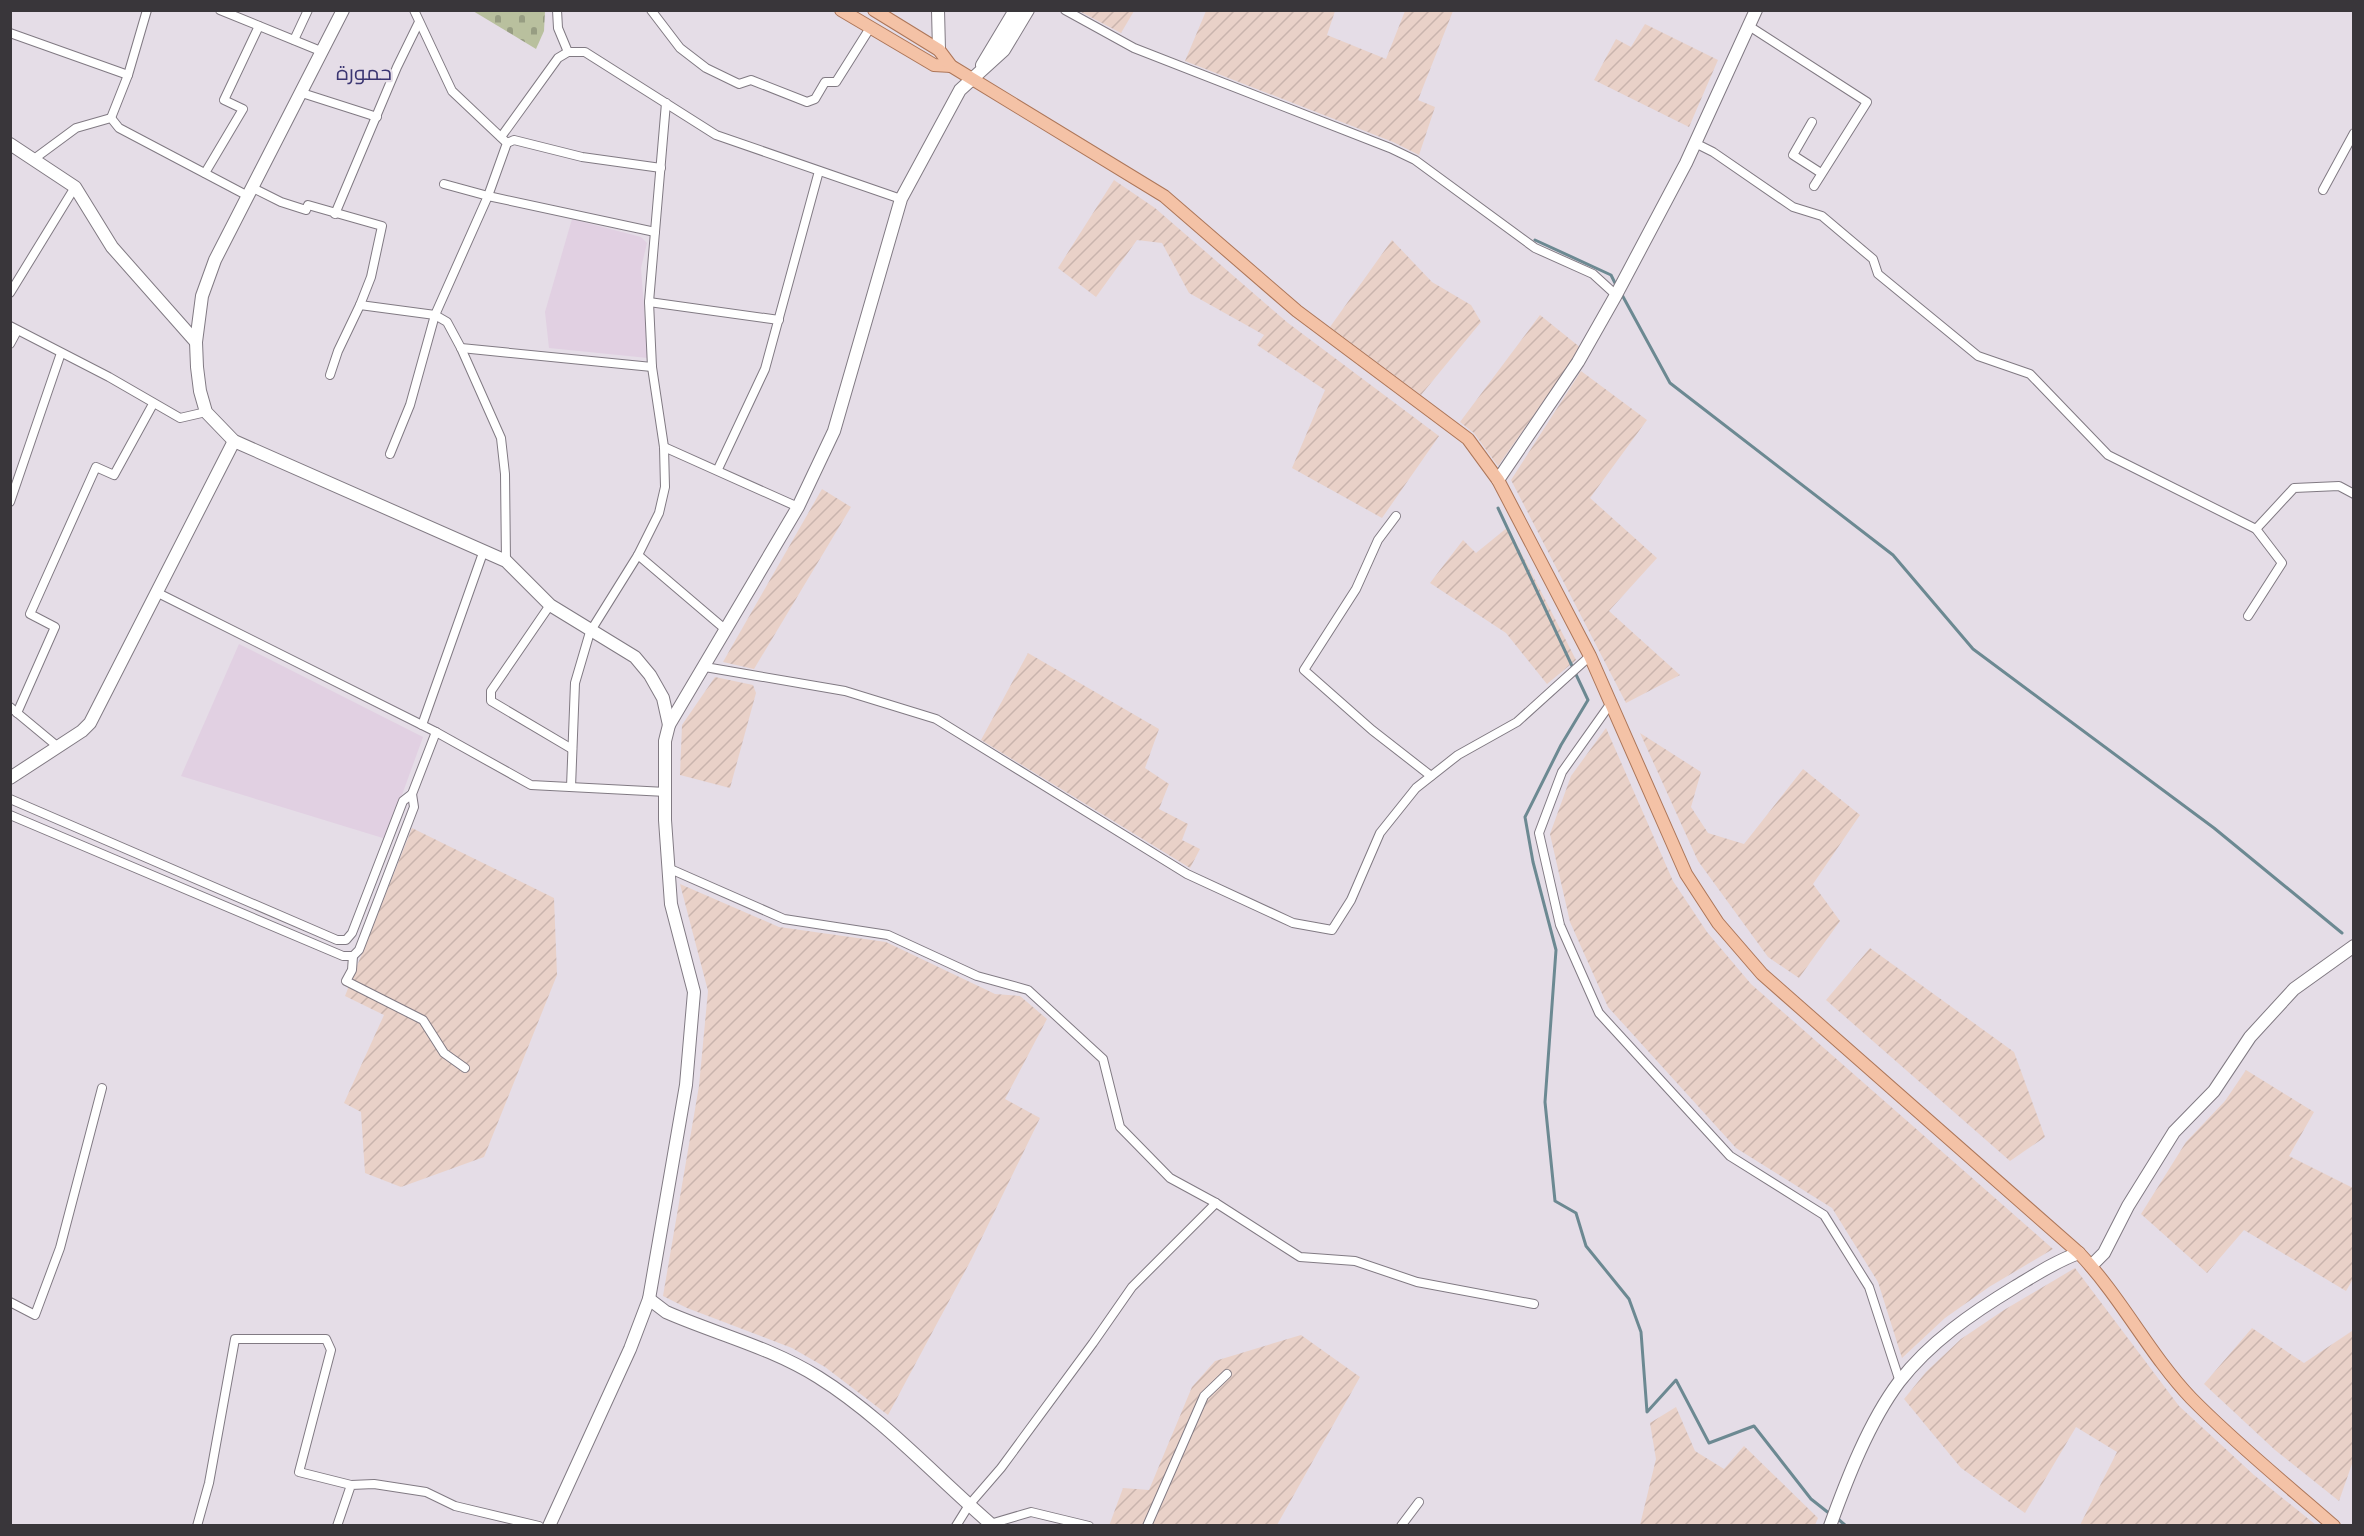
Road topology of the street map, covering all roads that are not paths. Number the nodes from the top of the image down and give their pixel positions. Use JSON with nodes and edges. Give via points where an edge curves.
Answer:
{"nodes":[{"id":1,"x":147,"y":10,"type":"edge"},
{"id":2,"x":220,"y":10,"type":"edge"},
{"id":3,"x":308,"y":10,"type":"edge"},
{"id":4,"x":344,"y":10,"type":"edge"},
{"id":5,"x":414,"y":10,"type":"edge"},
{"id":6,"x":557,"y":10,"type":"edge"},
{"id":7,"x":651,"y":10,"type":"edge"},
{"id":8,"x":841,"y":10,"type":"edge"},
{"id":9,"x":874,"y":10,"type":"edge"},
{"id":10,"x":938,"y":10,"type":"edge"},
{"id":11,"x":1015,"y":10,"type":"edge"},
{"id":12,"x":1028,"y":10,"type":"edge"},
{"id":13,"x":1065,"y":10,"type":"edge"},
{"id":14,"x":1756,"y":10,"type":"edge"},
{"id":15,"x":419,"y":22,"type":"junction"},
{"id":16,"x":259,"y":26,"type":"junction"},
{"id":17,"x":1749,"y":26,"type":"junction"},
{"id":18,"x":870,"y":28,"type":"junction"},
{"id":19,"x":10,"y":33,"type":"edge"},
{"id":20,"x":294,"y":40,"type":"junction"},
{"id":21,"x":939,"y":50,"type":"junction"},
{"id":22,"x":323,"y":52,"type":"junction"},
{"id":23,"x":568,"y":52,"type":"junction"},
{"id":24,"x":951,"y":66,"type":"junction"},
{"id":25,"x":128,"y":75,"type":"junction"},
{"id":26,"x":974,"y":78,"type":"junction"},
{"id":27,"x":302,"y":93,"type":"junction"},
{"id":28,"x":666,"y":103,"type":"junction"},
{"id":29,"x":377,"y":117,"type":"junction"},
{"id":30,"x":111,"y":118,"type":"junction"},
{"id":31,"x":1812,"y":122,"type":"dead end"},
{"id":32,"x":2354,"y":133,"type":"edge"},
{"id":33,"x":504,"y":140,"type":"junction"},
{"id":34,"x":1695,"y":143,"type":"junction"},
{"id":35,"x":10,"y":144,"type":"edge"},
{"id":36,"x":34,"y":159,"type":"junction"},
{"id":37,"x":661,"y":168,"type":"junction"},
{"id":38,"x":819,"y":171,"type":"junction"},
{"id":39,"x":205,"y":173,"type":"junction"},
{"id":40,"x":1821,"y":173,"type":"junction"},
{"id":41,"x":444,"y":184,"type":"dead end"},
{"id":42,"x":1814,"y":186,"type":"dead end"},
{"id":43,"x":75,"y":187,"type":"junction"},
{"id":44,"x":2323,"y":190,"type":"dead end"},
{"id":45,"x":250,"y":192,"type":"junction"},
{"id":46,"x":488,"y":196,"type":"junction"},
{"id":47,"x":901,"y":199,"type":"junction"},
{"id":48,"x":335,"y":214,"type":"junction"},
{"id":49,"x":655,"y":232,"type":"junction"},
{"id":50,"x":10,"y":293,"type":"edge"},
{"id":51,"x":1616,"y":295,"type":"junction"},
{"id":52,"x":649,"y":302,"type":"junction"},
{"id":53,"x":360,"y":305,"type":"junction"},
{"id":54,"x":435,"y":315,"type":"junction"},
{"id":55,"x":779,"y":320,"type":"junction"},
{"id":56,"x":14,"y":329,"type":"edge"},
{"id":57,"x":196,"y":342,"type":"junction"},
{"id":58,"x":10,"y":344,"type":"edge"},
{"id":59,"x":461,"y":348,"type":"junction"},
{"id":60,"x":62,"y":353,"type":"junction"},
{"id":61,"x":652,"y":367,"type":"junction"},
{"id":62,"x":330,"y":375,"type":"dead end"},
{"id":63,"x":153,"y":404,"type":"junction"},
{"id":64,"x":206,"y":412,"type":"junction"},
{"id":65,"x":234,"y":441,"type":"junction"},
{"id":66,"x":664,"y":447,"type":"junction"},
{"id":67,"x":390,"y":454,"type":"dead end"},
{"id":68,"x":717,"y":469,"type":"junction"},
{"id":69,"x":1498,"y":480,"type":"junction"},
{"id":70,"x":2354,"y":494,"type":"edge"},
{"id":71,"x":10,"y":502,"type":"edge"},
{"id":72,"x":798,"y":507,"type":"junction"},
{"id":73,"x":1396,"y":516,"type":"dead end"},
{"id":74,"x":2256,"y":529,"type":"junction"},
{"id":75,"x":484,"y":550,"type":"junction"},
{"id":76,"x":638,"y":555,"type":"junction"},
{"id":77,"x":506,"y":561,"type":"junction"},
{"id":78,"x":158,"y":592,"type":"junction"},
{"id":79,"x":550,"y":605,"type":"junction"},
{"id":80,"x":2248,"y":616,"type":"dead end"},
{"id":81,"x":726,"y":630,"type":"junction"},
{"id":82,"x":590,"y":632,"type":"junction"},
{"id":83,"x":1590,"y":656,"type":"junction"},
{"id":84,"x":705,"y":667,"type":"junction"},
{"id":85,"x":1611,"y":703,"type":"junction"},
{"id":86,"x":14,"y":710,"type":"edge"},
{"id":87,"x":669,"y":724,"type":"junction"},
{"id":88,"x":422,"y":725,"type":"junction"},
{"id":89,"x":436,"y":732,"type":"junction"},
{"id":90,"x":57,"y":746,"type":"junction"},
{"id":91,"x":572,"y":749,"type":"junction"},
{"id":92,"x":1431,"y":776,"type":"junction"},
{"id":93,"x":10,"y":778,"type":"edge"},
{"id":94,"x":571,"y":787,"type":"junction"},
{"id":95,"x":666,"y":792,"type":"junction"},
{"id":96,"x":412,"y":794,"type":"junction"},
{"id":97,"x":10,"y":799,"type":"edge"},
{"id":98,"x":10,"y":815,"type":"edge"},
{"id":99,"x":668,"y":868,"type":"junction"},
{"id":100,"x":2350,"y":948,"type":"edge"},
{"id":101,"x":353,"y":956,"type":"junction"},
{"id":102,"x":465,"y":1068,"type":"dead end"},
{"id":103,"x":102,"y":1088,"type":"dead end"},
{"id":104,"x":1216,"y":1203,"type":"junction"},
{"id":105,"x":2079,"y":1253,"type":"junction"},
{"id":106,"x":2091,"y":1266,"type":"junction"},
{"id":107,"x":649,"y":1299,"type":"junction"},
{"id":108,"x":10,"y":1302,"type":"edge"},
{"id":109,"x":1534,"y":1304,"type":"dead end"},
{"id":110,"x":1227,"y":1374,"type":"dead end"},
{"id":111,"x":1900,"y":1382,"type":"junction"},
{"id":112,"x":351,"y":1485,"type":"junction"},
{"id":113,"x":1419,"y":1502,"type":"dead end"},
{"id":114,"x":969,"y":1505,"type":"junction"},
{"id":115,"x":992,"y":1525,"type":"edge"},
{"id":116,"x":197,"y":1526,"type":"edge"},
{"id":117,"x":337,"y":1526,"type":"edge"},
{"id":118,"x":539,"y":1526,"type":"edge"},
{"id":119,"x":549,"y":1526,"type":"edge"},
{"id":120,"x":956,"y":1526,"type":"edge"},
{"id":121,"x":1089,"y":1526,"type":"edge"},
{"id":122,"x":1148,"y":1526,"type":"edge"},
{"id":123,"x":1401,"y":1526,"type":"edge"},
{"id":124,"x":1830,"y":1526,"type":"edge"},
{"id":125,"x":2334,"y":1526,"type":"edge"}],
"edges":[{"from":1,"to":25,"type":"street"},
{"from":2,"to":16,"type":"street"},
{"from":3,"to":20,"type":"street"},
{"from":4,"to":22,"type":"main road"},
{"from":5,"to":15,"type":"street"},
{"from":6,"to":23,"type":"street","via":[[558,28]]},
{"from":7,"to":18,"type":"street","via":[[680,48],[706,68],[739,84],[751,80],[807,102],[815,99],[825,82],[836,82]]},
{"from":8,"to":18,"type":"main road"},
{"from":9,"to":21,"type":"main road"},
{"from":10,"to":21,"type":"main road"},
{"from":11,"to":26,"type":"main road"},
{"from":12,"to":26,"type":"main road","via":[[1004,50]]},
{"from":13,"to":51,"type":"street","via":[[1134,48],[1415,160],[1535,248],[1593,274]]},
{"from":14,"to":17,"type":"main road"},
{"from":15,"to":29,"type":"street"},
{"from":15,"to":33,"type":"street","via":[[452,91]]},
{"from":16,"to":20,"type":"street"},
{"from":16,"to":39,"type":"street","via":[[224,100],[243,109]]},
{"from":17,"to":34,"type":"main road"},
{"from":17,"to":40,"type":"street","via":[[1868,102]]},
{"from":18,"to":24,"type":"main road","via":[[934,65]]},
{"from":19,"to":25,"type":"street"},
{"from":20,"to":22,"type":"street"},
{"from":21,"to":24,"type":"main road"},
{"from":22,"to":27,"type":"main road"},
{"from":23,"to":28,"type":"street","via":[[585,52]]},
{"from":23,"to":33,"type":"street","via":[[558,58]]},
{"from":24,"to":26,"type":"main road"},
{"from":25,"to":30,"type":"street"},
{"from":26,"to":47,"type":"main road","via":[[960,90]]},
{"from":26,"to":69,"type":"main road","via":[[1164,196],[1297,311],[1468,439]]},
{"from":27,"to":29,"type":"street"},
{"from":27,"to":45,"type":"main road"},
{"from":28,"to":37,"type":"street"},
{"from":28,"to":38,"type":"street","via":[[716,135]]},
{"from":29,"to":48,"type":"street"},
{"from":30,"to":36,"type":"street","via":[[76,128]]},
{"from":30,"to":39,"type":"street","via":[[119,128]]},
{"from":31,"to":40,"type":"street","via":[[1793,155]]},
{"from":32,"to":44,"type":"street"},
{"from":33,"to":37,"type":"street","via":[[582,157]]},
{"from":33,"to":46,"type":"street"},
{"from":34,"to":51,"type":"main road"},
{"from":34,"to":74,"type":"street","via":[[1793,207],[1822,216],[1873,259],[1878,274],[1978,356],[2030,374],[2108,455]]},
{"from":35,"to":36,"type":"main road"},
{"from":36,"to":43,"type":"main road"},
{"from":37,"to":49,"type":"street"},
{"from":38,"to":47,"type":"street"},
{"from":38,"to":55,"type":"street"},
{"from":39,"to":45,"type":"street"},
{"from":40,"to":42,"type":"street"},
{"from":41,"to":46,"type":"street"},
{"from":43,"to":50,"type":"street"},
{"from":43,"to":57,"type":"main road","via":[[112,247]]},
{"from":45,"to":48,"type":"street","via":[[306,210],[308,205]]},
{"from":45,"to":57,"type":"main road","via":[[215,260]]},
{"from":46,"to":49,"type":"street"},
{"from":46,"to":54,"type":"street"},
{"from":47,"to":72,"type":"main road","via":[[834,431]]},
{"from":48,"to":53,"type":"street","via":[[382,226],[371,277]]},
{"from":49,"to":52,"type":"street"},
{"from":51,"to":69,"type":"main road","via":[[1578,362]]},
{"from":52,"to":55,"type":"street"},
{"from":52,"to":61,"type":"street"},
{"from":53,"to":54,"type":"street"},
{"from":53,"to":62,"type":"street"},
{"from":54,"to":59,"type":"street","via":[[447,322]]},
{"from":54,"to":67,"type":"street","via":[[410,405]]},
{"from":55,"to":68,"type":"street","via":[[765,369]]},
{"from":56,"to":58,"type":"street"},
{"from":56,"to":60,"type":"street"},
{"from":57,"to":64,"type":"main road"},
{"from":59,"to":61,"type":"street"},
{"from":59,"to":77,"type":"street","via":[[501,438]]},
{"from":60,"to":63,"type":"street"},
{"from":60,"to":71,"type":"street"},
{"from":61,"to":66,"type":"street"},
{"from":63,"to":64,"type":"street","via":[[180,418]]},
{"from":63,"to":86,"type":"street","via":[[114,475],[96,467],[30,614],[54,627]]},
{"from":64,"to":65,"type":"main road"},
{"from":65,"to":75,"type":"main road"},
{"from":65,"to":78,"type":"main road"},
{"from":66,"to":68,"type":"street"},
{"from":66,"to":76,"type":"street","via":[[665,487],[659,513]]},
{"from":68,"to":72,"type":"street"},
{"from":69,"to":83,"type":"main road"},
{"from":70,"to":74,"type":"street","via":[[2339,486],[2294,488]]},
{"from":72,"to":81,"type":"main road"},
{"from":73,"to":92,"type":"street","via":[[1378,540],[1356,590],[1304,670]]},
{"from":74,"to":80,"type":"street","via":[[2282,563]]},
{"from":75,"to":77,"type":"main road"},
{"from":75,"to":88,"type":"street"},
{"from":76,"to":81,"type":"street"},
{"from":76,"to":82,"type":"street"},
{"from":77,"to":79,"type":"main road"},
{"from":78,"to":88,"type":"street"},
{"from":78,"to":90,"type":"main road","via":[[90,723]]},
{"from":79,"to":82,"type":"main road"},
{"from":79,"to":91,"type":"street","via":[[491,691],[491,701]]},
{"from":81,"to":84,"type":"main road"},
{"from":82,"to":87,"type":"main road","via":[[635,657],[663,698]]},
{"from":82,"to":91,"type":"street","via":[[575,683]]},
{"from":83,"to":85,"type":"main road"},
{"from":83,"to":92,"type":"street","via":[[1517,722],[1458,755]]},
{"from":84,"to":87,"type":"main road"},
{"from":84,"to":92,"type":"street","via":[[845,692],[936,718],[1187,874],[1293,923],[1332,930],[1351,900],[1380,833],[1416,788]]},
{"from":85,"to":105,"type":"main road","via":[[1686,874],[1733,940],[1762,974]]},
{"from":85,"to":111,"type":"street","via":[[1562,772],[1539,833],[1560,925],[1599,1013],[1730,1156],[1824,1215],[1869,1287]]},
{"from":86,"to":90,"type":"street"},
{"from":87,"to":95,"type":"main road","via":[[665,741]]},
{"from":88,"to":89,"type":"street"},
{"from":89,"to":94,"type":"street","via":[[531,785]]},
{"from":89,"to":96,"type":"street"},
{"from":90,"to":93,"type":"main road"},
{"from":91,"to":94,"type":"street"},
{"from":94,"to":95,"type":"street"},
{"from":95,"to":99,"type":"main road"},
{"from":96,"to":97,"type":"street","via":[[403,801],[352,933],[345,940],[337,940]]},
{"from":96,"to":101,"type":"street","via":[[414,807],[359,950]]},
{"from":98,"to":101,"type":"street","via":[[343,956]]},
{"from":99,"to":104,"type":"street","via":[[784,919],[888,935],[977,976],[1028,990],[1103,1059],[1120,1127],[1170,1178]]},
{"from":99,"to":107,"type":"main road","via":[[671,904],[694,992],[686,1085]]},
{"from":100,"to":106,"type":"main road","via":[[2294,989],[2250,1037],[2214,1091],[2175,1132],[2128,1206],[2104,1254]]},
{"from":101,"to":102,"type":"street","via":[[346,981],[423,1020],[444,1053]]},
{"from":103,"to":108,"type":"street","via":[[60,1248],[35,1315]]},
{"from":104,"to":109,"type":"street","via":[[1300,1257],[1355,1261],[1417,1282]]},
{"from":104,"to":114,"type":"street","via":[[1132,1287],[1094,1343]]},
{"from":105,"to":106,"type":"main road"},
{"from":105,"to":111,"type":"main road","via":[[2015,1287],[1953,1328]]},
{"from":106,"to":125,"type":"main road","via":[[2190,1396]]},
{"from":107,"to":114,"type":"main road","via":[[666,1312],[778,1355],[819,1378],[880,1424]]},
{"from":107,"to":119,"type":"main road"},
{"from":110,"to":122,"type":"street","via":[[1204,1396]]},
{"from":111,"to":124,"type":"main road","via":[[1866,1440]]},
{"from":112,"to":116,"type":"street","via":[[299,1472],[331,1350],[327,1339],[235,1338],[209,1483]]},
{"from":112,"to":117,"type":"street"},
{"from":112,"to":118,"type":"street","via":[[374,1484],[426,1492],[455,1506]]},
{"from":113,"to":123,"type":"street"},
{"from":114,"to":115,"type":"main road"},
{"from":114,"to":120,"type":"street"},
{"from":115,"to":121,"type":"street","via":[[1031,1512]]}]}
